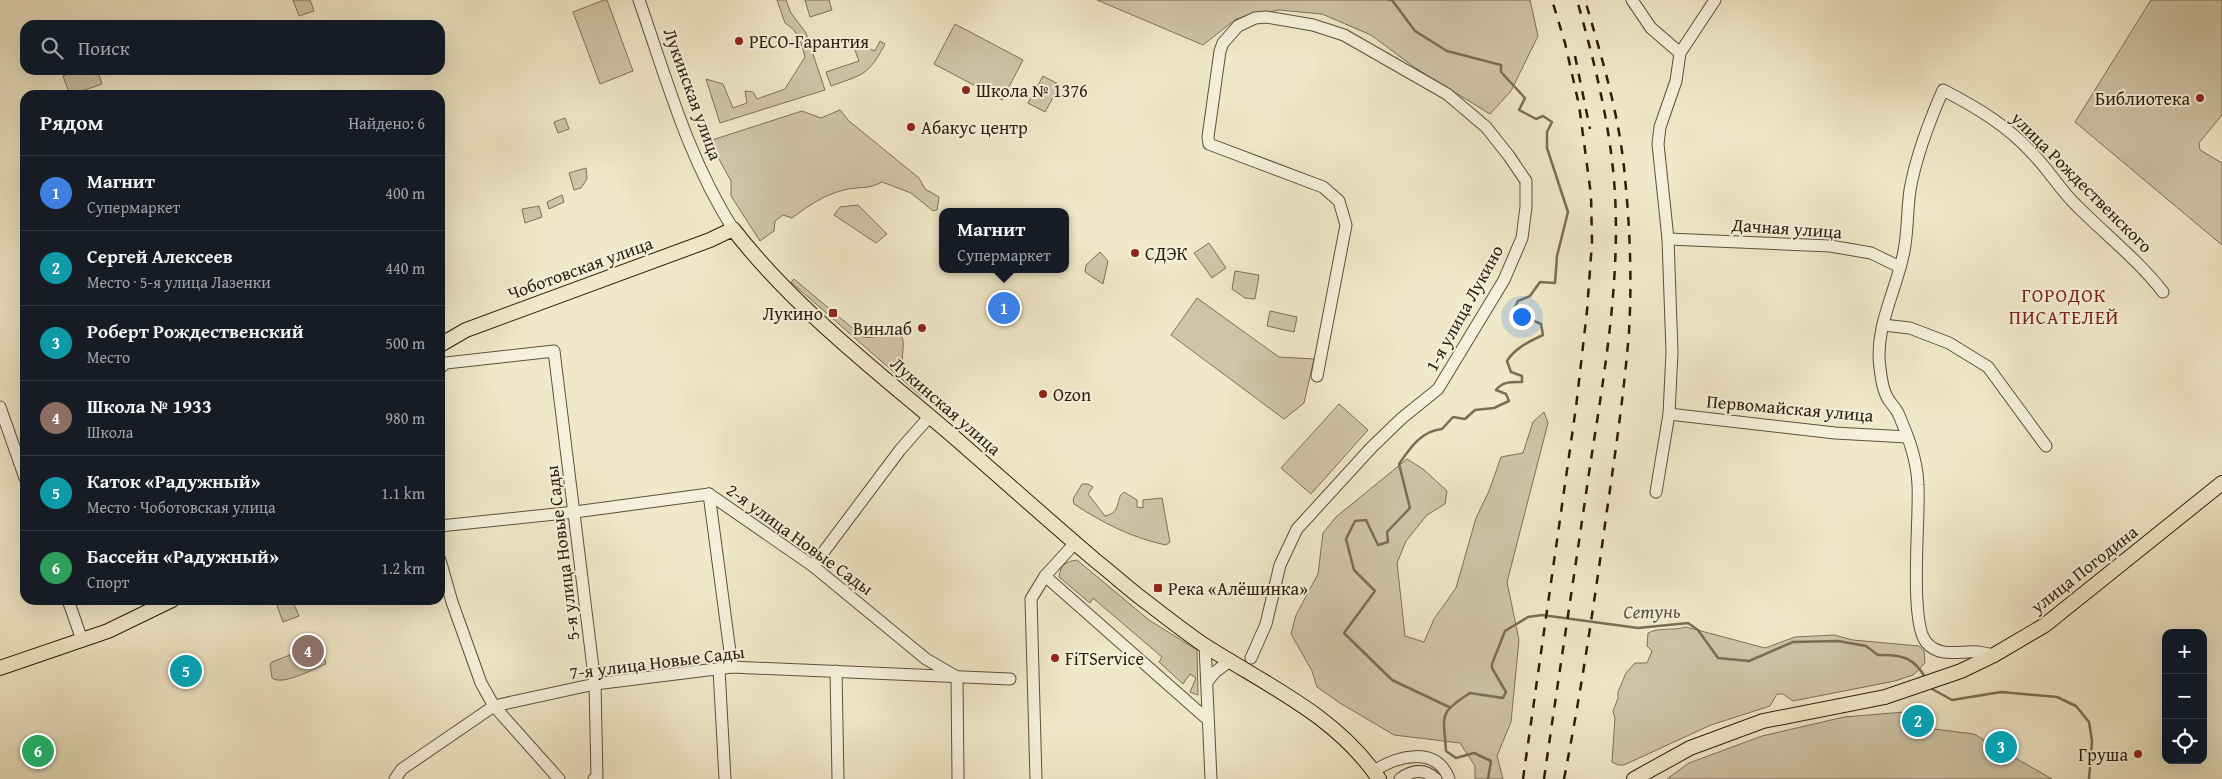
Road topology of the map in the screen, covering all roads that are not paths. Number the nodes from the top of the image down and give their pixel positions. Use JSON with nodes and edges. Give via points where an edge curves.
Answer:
{"nodes":[{"id":1,"x":639,"y":0,"type":"edge"},
{"id":2,"x":1632,"y":0,"type":"edge"},
{"id":3,"x":1716,"y":0,"type":"edge"},
{"id":4,"x":1680,"y":52,"type":"junction"},
{"id":5,"x":733,"y":229,"type":"junction"},
{"id":6,"x":1668,"y":239,"type":"junction"},
{"id":7,"x":1900,"y":267,"type":"junction"},
{"id":8,"x":2163,"y":292,"type":"dead end"},
{"id":9,"x":1883,"y":325,"type":"junction"},
{"id":10,"x":445,"y":342,"type":"edge"},
{"id":11,"x":445,"y":364,"type":"edge"},
{"id":12,"x":1317,"y":376,"type":"dead end"},
{"id":13,"x":0,"y":407,"type":"edge"},
{"id":14,"x":1669,"y":414,"type":"junction"},
{"id":15,"x":929,"y":417,"type":"junction"},
{"id":16,"x":1907,"y":437,"type":"junction"},
{"id":17,"x":2046,"y":446,"type":"dead end"},
{"id":18,"x":20,"y":464,"type":"edge"},
{"id":19,"x":2222,"y":482,"type":"edge"},
{"id":20,"x":1656,"y":492,"type":"dead end"},
{"id":21,"x":709,"y":494,"type":"junction"},
{"id":22,"x":575,"y":512,"type":"junction"},
{"id":23,"x":445,"y":525,"type":"edge"},
{"id":24,"x":1075,"y":543,"type":"junction"},
{"id":25,"x":813,"y":566,"type":"junction"},
{"id":26,"x":1045,"y":576,"type":"junction"},
{"id":27,"x":445,"y":578,"type":"edge"},
{"id":28,"x":70,"y":605,"type":"edge"},
{"id":29,"x":162,"y":605,"type":"edge"},
{"id":30,"x":82,"y":640,"type":"junction"},
{"id":31,"x":1205,"y":645,"type":"junction"},
{"id":32,"x":1994,"y":655,"type":"junction"},
{"id":33,"x":1251,"y":658,"type":"dead end"},
{"id":34,"x":1231,"y":660,"type":"junction"},
{"id":35,"x":732,"y":666,"type":"junction"},
{"id":36,"x":0,"y":668,"type":"edge"},
{"id":37,"x":719,"y":669,"type":"junction"},
{"id":38,"x":836,"y":671,"type":"junction"},
{"id":39,"x":957,"y":677,"type":"junction"},
{"id":40,"x":1010,"y":679,"type":"dead end"},
{"id":41,"x":1208,"y":682,"type":"junction"},
{"id":42,"x":595,"y":684,"type":"junction"},
{"id":43,"x":494,"y":706,"type":"junction"},
{"id":44,"x":1208,"y":719,"type":"junction"},
{"id":45,"x":1377,"y":775,"type":"edge"},
{"id":46,"x":395,"y":779,"type":"edge"},
{"id":47,"x":559,"y":779,"type":"edge"},
{"id":48,"x":594,"y":779,"type":"edge"},
{"id":49,"x":725,"y":779,"type":"edge"},
{"id":50,"x":838,"y":779,"type":"edge"},
{"id":51,"x":958,"y":779,"type":"edge"},
{"id":52,"x":1036,"y":779,"type":"edge"},
{"id":53,"x":1211,"y":779,"type":"edge"},
{"id":54,"x":1400,"y":779,"type":"edge"},
{"id":55,"x":1436,"y":779,"type":"edge"},
{"id":56,"x":1449,"y":779,"type":"edge"},
{"id":57,"x":1634,"y":779,"type":"edge"}],
"edges":[{"from":1,"to":5,"type":"street","name":"Лукинская улица","via":[[690,149]]},
{"from":2,"to":4,"type":"street","via":[[1651,28]]},
{"from":3,"to":4,"type":"street"},
{"from":4,"to":6,"type":"street","via":[[1676,81],[1660,127],[1658,144]]},
{"from":5,"to":10,"type":"main road","name":"Чоботовская улица","via":[[466,330]]},
{"from":5,"to":15,"type":"main road","name":"Лукинская улица","via":[[772,275]]},
{"from":6,"to":7,"type":"street","name":"Дачная улица","via":[[1830,246],[1871,253]]},
{"from":6,"to":14,"type":"street","via":[[1672,352]]},
{"from":7,"to":8,"type":"street","name":"улица Рождественского","via":[[1910,190],[1928,126],[1943,90],[1996,121],[2033,153],[2067,196],[2147,271]]},
{"from":7,"to":9,"type":"street"},
{"from":9,"to":16,"type":"street","via":[[1879,348],[1886,396],[1897,410]]},
{"from":9,"to":17,"type":"street","via":[[1910,328],[1949,343],[1988,367]]},
{"from":11,"to":22,"type":"street","name":"5-я улица Новые Сады","via":[[554,351]]},
{"from":12,"to":33,"type":"street","name":"1-я улица Лукино","via":[[1346,225],[1339,201],[1322,188],[1209,144],[1223,43],[1238,26],[1255,18],[1313,25],[1344,35],[1447,94],[1486,127],[1509,156],[1526,181],[1526,207],[1522,238],[1504,280],[1438,389],[1371,448],[1297,529],[1280,564],[1266,624]]},
{"from":13,"to":18,"type":"street"},
{"from":14,"to":16,"type":"street","name":"Первомайская улица","via":[[1835,433]]},
{"from":14,"to":20,"type":"street"},
{"from":15,"to":24,"type":"main road","name":"Лукинская улица"},
{"from":15,"to":25,"type":"street","via":[[900,450]]},
{"from":16,"to":32,"type":"street","via":[[1913,449],[1918,485],[1917,563],[1921,635],[1937,651]]},
{"from":19,"to":32,"type":"main road","name":"улица Погодина","via":[[2044,625]]},
{"from":21,"to":22,"type":"street","name":"2-я улица Новые Сады"},
{"from":21,"to":25,"type":"street","name":"2-я улица Новые Сады"},
{"from":21,"to":35,"type":"street"},
{"from":22,"to":23,"type":"street","name":"2-я улица Новые Сады"},
{"from":22,"to":42,"type":"street","name":"5-я улица Новые Сады"},
{"from":24,"to":26,"type":"street"},
{"from":24,"to":31,"type":"main road","name":"Лукинская улица","via":[[1146,602]]},
{"from":25,"to":39,"type":"street","name":"2-я улица Новые Сады","via":[[926,659]]},
{"from":26,"to":44,"type":"street"},
{"from":26,"to":52,"type":"street","via":[[1031,599]]},
{"from":27,"to":43,"type":"street","via":[[481,683]]},
{"from":28,"to":30,"type":"street"},
{"from":29,"to":30,"type":"main road"},
{"from":30,"to":36,"type":"main road"},
{"from":31,"to":34,"type":"main road","name":"Лукинская улица"},
{"from":31,"to":41,"type":"street"},
{"from":32,"to":57,"type":"main road","name":"улица Погодина","via":[[1902,692],[1763,721],[1706,741]]},
{"from":34,"to":41,"type":"street"},
{"from":34,"to":45,"type":"main road","name":"Лукинская улица","via":[[1313,712],[1338,733]]},
{"from":35,"to":37,"type":"street","name":"7-я улица Новые Сады"},
{"from":35,"to":38,"type":"street","name":"7-я улица Новые Сады"},
{"from":37,"to":42,"type":"street","name":"7-я улица Новые Сады"},
{"from":37,"to":49,"type":"street"},
{"from":38,"to":39,"type":"street","name":"7-я улица Новые Сады"},
{"from":38,"to":50,"type":"street"},
{"from":39,"to":40,"type":"street","name":"7-я улица Новые Сады"},
{"from":39,"to":51,"type":"street"},
{"from":41,"to":44,"type":"street"},
{"from":42,"to":43,"type":"street","name":"7-я улица Новые Сады"},
{"from":42,"to":48,"type":"street","name":"5-я улица Новые Сады","via":[[598,776]]},
{"from":43,"to":46,"type":"street","name":"7-я улица Новые Сады","via":[[402,769]]},
{"from":43,"to":47,"type":"street"},
{"from":44,"to":53,"type":"street"},
{"from":45,"to":56,"type":"street","via":[[1400,757],[1418,757],[1437,763]]},
{"from":54,"to":55,"type":"street","via":[[1410,772],[1420,771]]}]}
